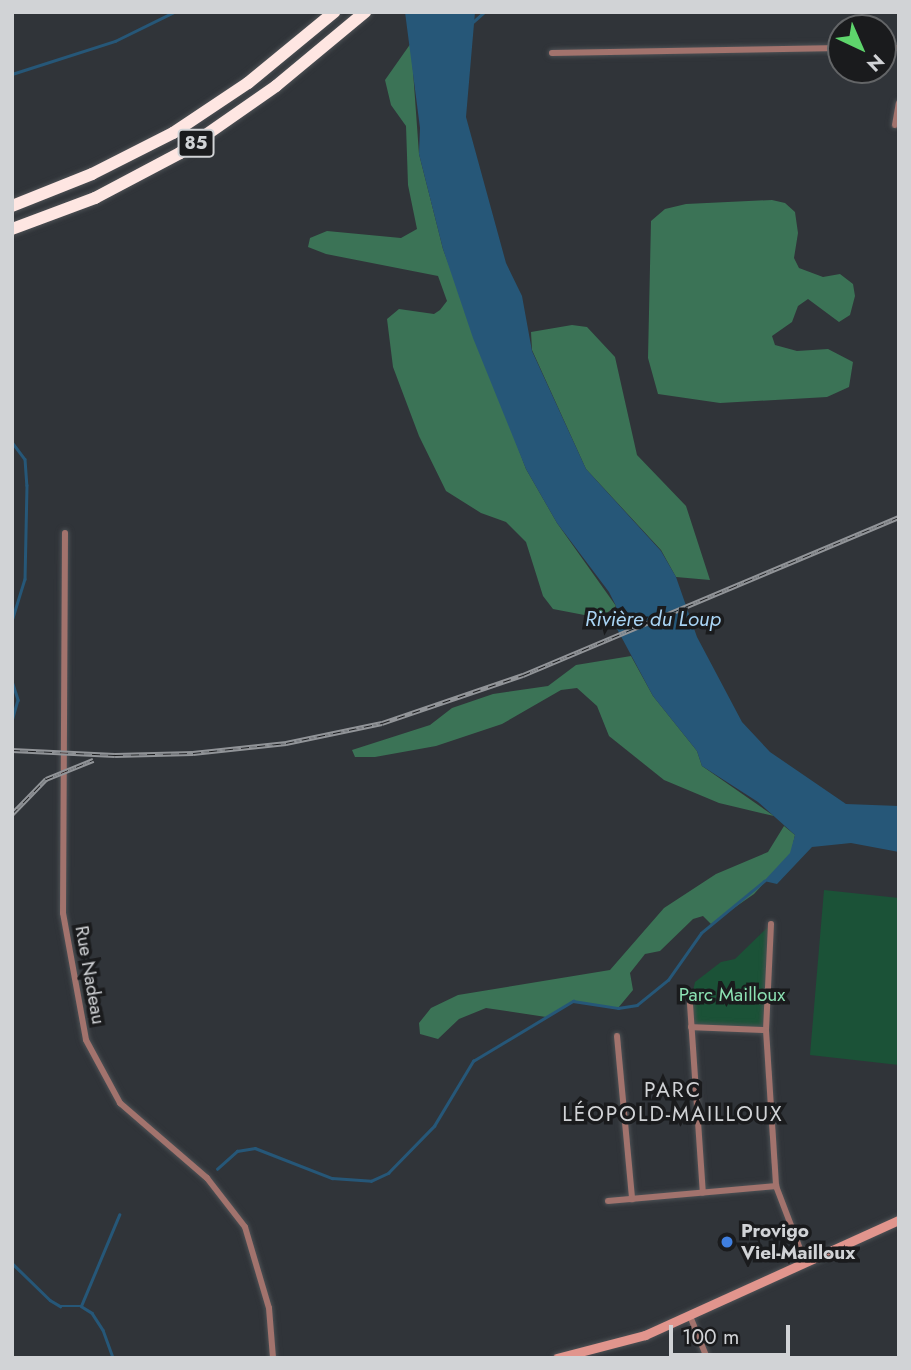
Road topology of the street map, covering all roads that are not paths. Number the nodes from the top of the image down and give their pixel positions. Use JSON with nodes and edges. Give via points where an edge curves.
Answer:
{"nodes":[{"id":1,"x":334,"y":12,"type":"edge"},
{"id":2,"x":361,"y":16,"type":"edge"},
{"id":3,"x":827,"y":48,"type":"edge"},
{"id":4,"x":552,"y":54,"type":"dead end"},
{"id":5,"x":899,"y":103,"type":"edge"},
{"id":6,"x":895,"y":125,"type":"dead end"},
{"id":7,"x":152,"y":145,"type":"junction"},
{"id":8,"x":12,"y":199,"type":"edge"},
{"id":9,"x":12,"y":206,"type":"edge"},
{"id":10,"x":12,"y":230,"type":"edge"},
{"id":11,"x":65,"y":533,"type":"dead end"},
{"id":12,"x":771,"y":924,"type":"dead end"},
{"id":13,"x":690,"y":1004,"type":"dead end"},
{"id":14,"x":691,"y":1027,"type":"junction"},
{"id":15,"x":766,"y":1030,"type":"junction"},
{"id":16,"x":617,"y":1036,"type":"dead end"},
{"id":17,"x":776,"y":1186,"type":"junction"},
{"id":18,"x":703,"y":1194,"type":"junction"},
{"id":19,"x":632,"y":1199,"type":"junction"},
{"id":20,"x":608,"y":1200,"type":"dead end"},
{"id":21,"x":899,"y":1220,"type":"edge"},
{"id":22,"x":805,"y":1262,"type":"junction"},
{"id":23,"x":690,"y":1316,"type":"junction"},
{"id":24,"x":273,"y":1358,"type":"edge"},
{"id":25,"x":557,"y":1358,"type":"edge"},
{"id":26,"x":707,"y":1358,"type":"edge"}],
"edges":[{"from":1,"to":7,"type":"highway","number":"85","via":[[248,83]]},
{"from":2,"to":10,"type":"highway","number":"85","via":[[276,86],[180,153],[115,188]]},
{"from":3,"to":4,"type":"street"},
{"from":5,"to":6,"type":"street"},
{"from":7,"to":8,"type":"highway"},
{"from":7,"to":9,"type":"highway","number":"85"},
{"from":11,"to":24,"type":"street","name":"Rue Nadeau","via":[[63,913],[86,1040],[120,1103],[207,1178],[245,1227],[269,1308]]},
{"from":12,"to":15,"type":"street"},
{"from":13,"to":14,"type":"street"},
{"from":14,"to":15,"type":"street"},
{"from":14,"to":18,"type":"street"},
{"from":15,"to":17,"type":"street"},
{"from":16,"to":19,"type":"street"},
{"from":17,"to":18,"type":"street"},
{"from":17,"to":22,"type":"street"},
{"from":18,"to":19,"type":"street"},
{"from":19,"to":20,"type":"street"},
{"from":21,"to":22,"type":"main road"},
{"from":22,"to":23,"type":"main road"},
{"from":23,"to":25,"type":"main road","via":[[645,1335]]},
{"from":23,"to":26,"type":"street"}]}
